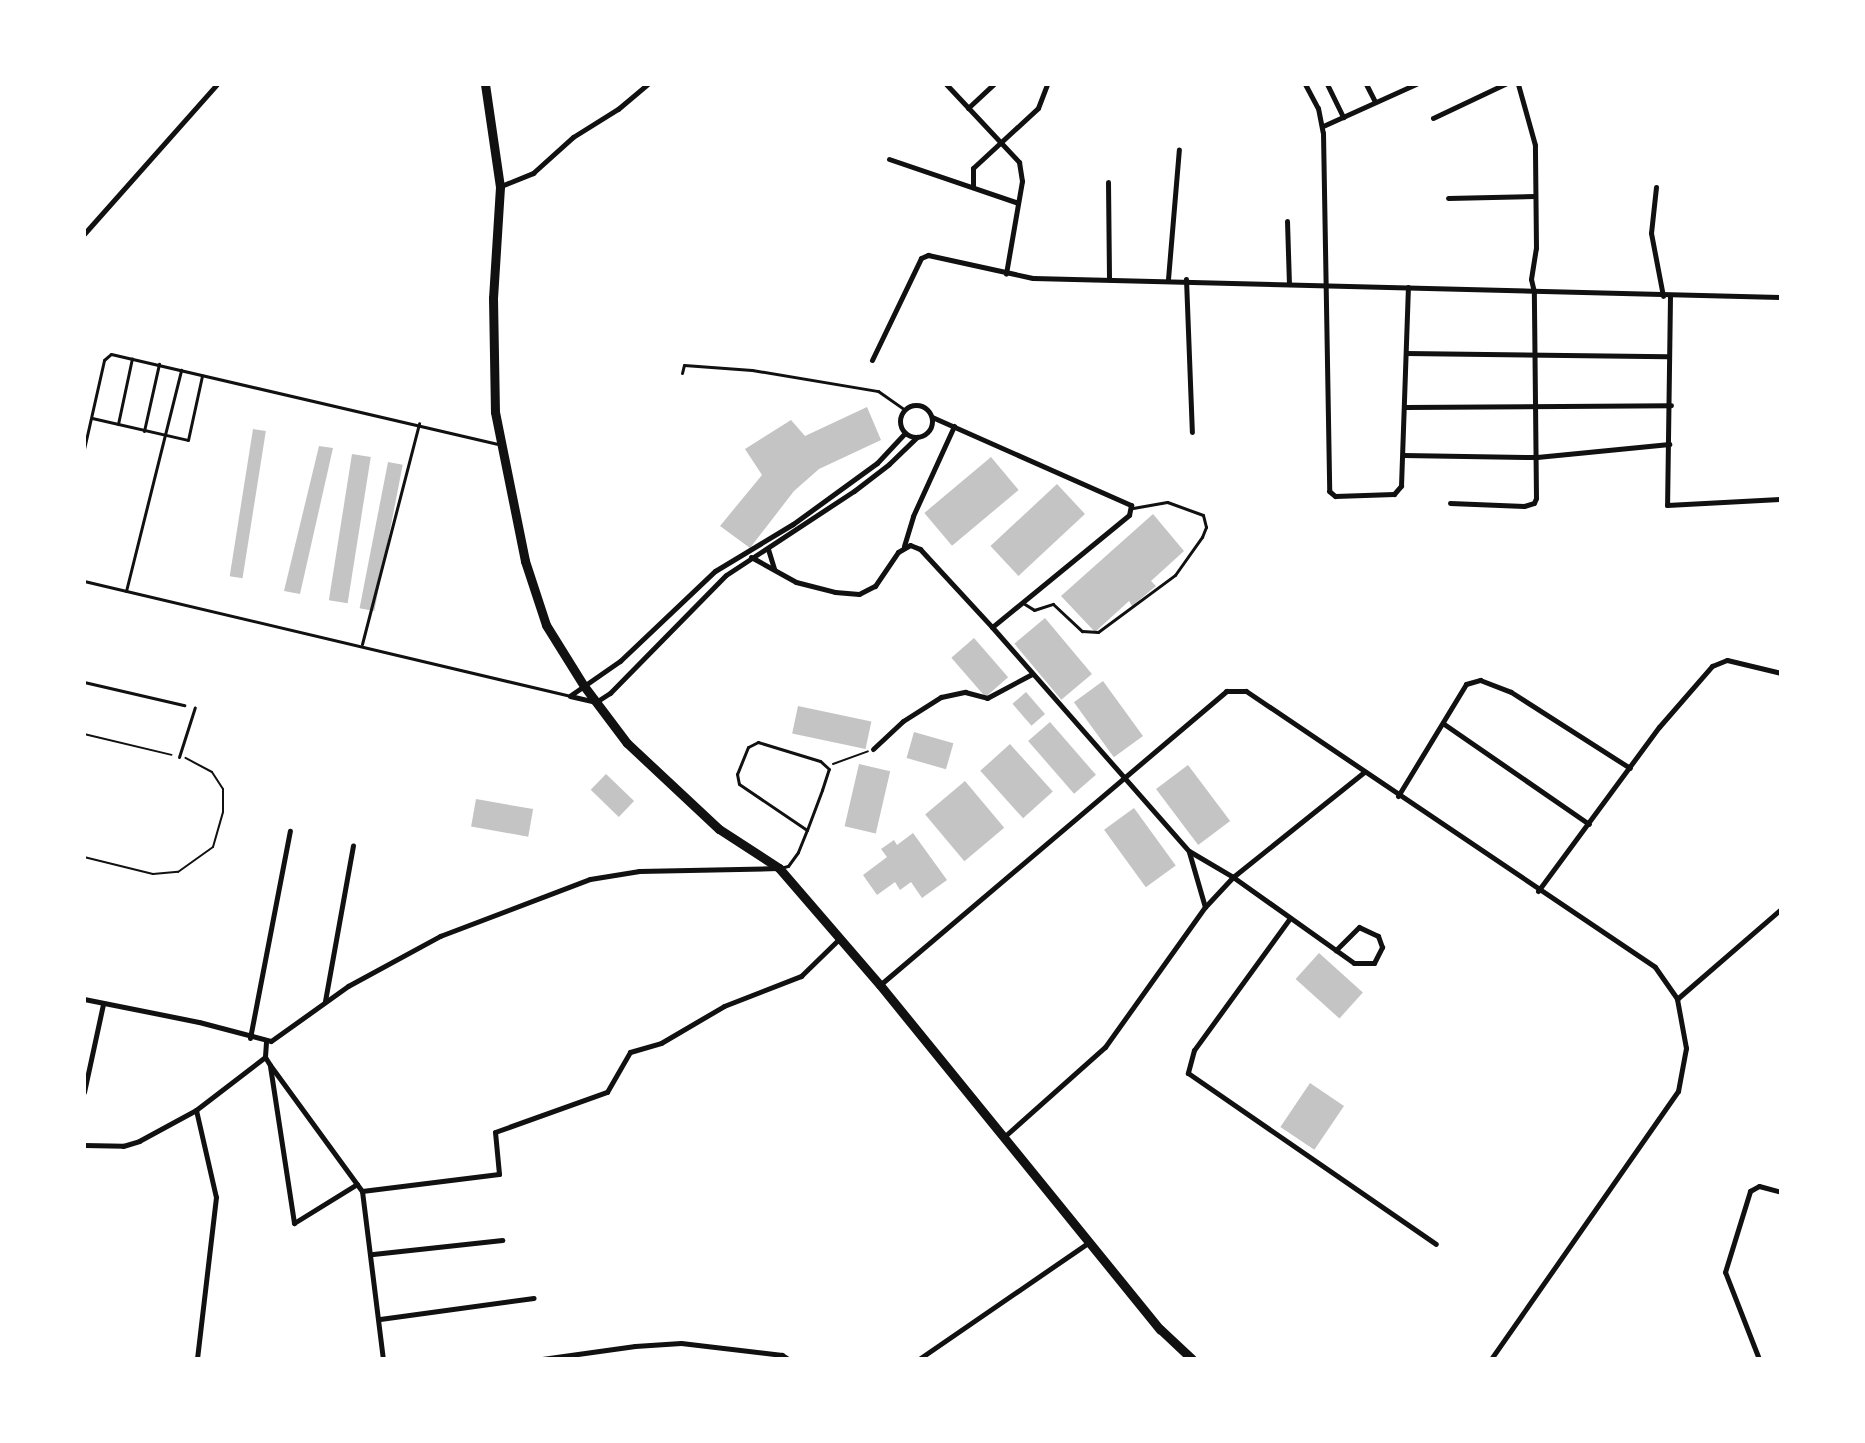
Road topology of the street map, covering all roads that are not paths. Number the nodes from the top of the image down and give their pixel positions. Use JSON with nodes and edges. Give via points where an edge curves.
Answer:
{"nodes":[{"id":1,"x":217,"y":84,"type":"edge"},
{"id":2,"x":485,"y":84,"type":"edge"},
{"id":3,"x":648,"y":84,"type":"edge"},
{"id":4,"x":946,"y":84,"type":"edge"},
{"id":5,"x":994,"y":84,"type":"edge"},
{"id":6,"x":1047,"y":84,"type":"edge"},
{"id":7,"x":1305,"y":84,"type":"edge"},
{"id":8,"x":1327,"y":84,"type":"edge"},
{"id":9,"x":1366,"y":84,"type":"edge"},
{"id":10,"x":1416,"y":84,"type":"edge"},
{"id":11,"x":1505,"y":84,"type":"edge"},
{"id":12,"x":1518,"y":84,"type":"edge"},
{"id":13,"x":1404,"y":86,"type":"edge"},
{"id":14,"x":1375,"y":102,"type":"junction"},
{"id":15,"x":968,"y":108,"type":"junction"},
{"id":16,"x":1343,"y":117,"type":"junction"},
{"id":17,"x":1433,"y":118,"type":"dead end"},
{"id":18,"x":1323,"y":126,"type":"junction"},
{"id":19,"x":1003,"y":144,"type":"junction"},
{"id":20,"x":1179,"y":149,"type":"dead end"},
{"id":21,"x":889,"y":159,"type":"dead end"},
{"id":22,"x":1108,"y":182,"type":"dead end"},
{"id":23,"x":500,"y":187,"type":"junction"},
{"id":24,"x":1656,"y":187,"type":"dead end"},
{"id":25,"x":973,"y":188,"type":"junction"},
{"id":26,"x":1535,"y":196,"type":"junction"},
{"id":27,"x":1448,"y":198,"type":"dead end"},
{"id":28,"x":1018,"y":203,"type":"junction"},
{"id":29,"x":1287,"y":221,"type":"dead end"},
{"id":30,"x":84,"y":234,"type":"edge"},
{"id":31,"x":1006,"y":274,"type":"junction"},
{"id":32,"x":1109,"y":278,"type":"junction"},
{"id":33,"x":1168,"y":279,"type":"junction"},
{"id":34,"x":1186,"y":279,"type":"junction"},
{"id":35,"x":1289,"y":283,"type":"junction"},
{"id":36,"x":1326,"y":284,"type":"junction"},
{"id":37,"x":1408,"y":287,"type":"junction"},
{"id":38,"x":1534,"y":292,"type":"junction"},
{"id":39,"x":1667,"y":296,"type":"junction"},
{"id":40,"x":1781,"y":297,"type":"edge"},
{"id":41,"x":1406,"y":353,"type":"junction"},
{"id":42,"x":1667,"y":356,"type":"junction"},
{"id":43,"x":132,"y":357,"type":"junction"},
{"id":44,"x":1535,"y":357,"type":"junction"},
{"id":45,"x":872,"y":360,"type":"dead end"},
{"id":46,"x":159,"y":364,"type":"junction"},
{"id":47,"x":181,"y":370,"type":"junction"},
{"id":48,"x":682,"y":373,"type":"dead end"},
{"id":49,"x":203,"y":375,"type":"junction"},
{"id":50,"x":1671,"y":405,"type":"junction"},
{"id":51,"x":1405,"y":407,"type":"junction"},
{"id":52,"x":1536,"y":407,"type":"junction"},
{"id":53,"x":904,"y":409,"type":"junction"},
{"id":54,"x":932,"y":417,"type":"junction"},
{"id":55,"x":92,"y":418,"type":"junction"},
{"id":56,"x":419,"y":423,"type":"junction"},
{"id":57,"x":118,"y":424,"type":"junction"},
{"id":58,"x":954,"y":426,"type":"junction"},
{"id":59,"x":144,"y":431,"type":"junction"},
{"id":60,"x":1192,"y":432,"type":"dead end"},
{"id":61,"x":905,"y":433,"type":"junction"},
{"id":62,"x":166,"y":436,"type":"junction"},
{"id":63,"x":917,"y":437,"type":"junction"},
{"id":64,"x":1669,"y":444,"type":"junction"},
{"id":65,"x":501,"y":445,"type":"junction"},
{"id":66,"x":84,"y":449,"type":"edge"},
{"id":67,"x":1403,"y":455,"type":"junction"},
{"id":68,"x":1537,"y":457,"type":"junction"},
{"id":69,"x":868,"y":469,"type":"junction"},
{"id":70,"x":873,"y":476,"type":"junction"},
{"id":71,"x":840,"y":489,"type":"junction"},
{"id":72,"x":845,"y":497,"type":"junction"},
{"id":73,"x":1781,"y":499,"type":"edge"},
{"id":74,"x":1450,"y":503,"type":"dead end"},
{"id":75,"x":1132,"y":508,"type":"junction"},
{"id":76,"x":810,"y":511,"type":"junction"},
{"id":77,"x":815,"y":518,"type":"junction"},
{"id":78,"x":767,"y":540,"type":"junction"},
{"id":79,"x":904,"y":546,"type":"junction"},
{"id":80,"x":768,"y":548,"type":"junction"},
{"id":81,"x":746,"y":553,"type":"junction"},
{"id":82,"x":752,"y":559,"type":"junction"},
{"id":83,"x":774,"y":570,"type":"junction"},
{"id":84,"x":84,"y":581,"type":"edge"},
{"id":85,"x":126,"y":591,"type":"junction"},
{"id":86,"x":1023,"y":603,"type":"junction"},
{"id":87,"x":992,"y":627,"type":"junction"},
{"id":88,"x":362,"y":644,"type":"junction"},
{"id":89,"x":1781,"y":673,"type":"edge"},
{"id":90,"x":1032,"y":674,"type":"junction"},
{"id":91,"x":84,"y":682,"type":"edge"},
{"id":92,"x":584,"y":686,"type":"junction"},
{"id":93,"x":570,"y":696,"type":"junction"},
{"id":94,"x":596,"y":702,"type":"junction"},
{"id":95,"x":184,"y":705,"type":"dead end"},
{"id":96,"x":195,"y":707,"type":"dead end"},
{"id":97,"x":1444,"y":724,"type":"junction"},
{"id":98,"x":873,"y":749,"type":"road end"},
{"id":99,"x":179,"y":757,"type":"road end"},
{"id":100,"x":1630,"y":768,"type":"junction"},
{"id":101,"x":1364,"y":772,"type":"junction"},
{"id":102,"x":1125,"y":776,"type":"junction"},
{"id":103,"x":1398,"y":796,"type":"junction"},
{"id":104,"x":1589,"y":824,"type":"junction"},
{"id":105,"x":807,"y":830,"type":"junction"},
{"id":106,"x":290,"y":831,"type":"dead end"},
{"id":107,"x":353,"y":845,"type":"dead end"},
{"id":108,"x":1189,"y":851,"type":"junction"},
{"id":109,"x":779,"y":868,"type":"junction"},
{"id":110,"x":1233,"y":877,"type":"junction"},
{"id":111,"x":1538,"y":891,"type":"junction"},
{"id":112,"x":1205,"y":907,"type":"junction"},
{"id":113,"x":1781,"y":909,"type":"edge"},
{"id":114,"x":1290,"y":918,"type":"junction"},
{"id":115,"x":840,"y":938,"type":"junction"},
{"id":116,"x":1336,"y":950,"type":"junction"},
{"id":117,"x":880,"y":985,"type":"junction"},
{"id":118,"x":84,"y":999,"type":"edge"},
{"id":119,"x":1677,"y":999,"type":"junction"},
{"id":120,"x":325,"y":1001,"type":"junction"},
{"id":121,"x":103,"y":1003,"type":"junction"},
{"id":122,"x":250,"y":1038,"type":"junction"},
{"id":123,"x":266,"y":1042,"type":"junction"},
{"id":124,"x":265,"y":1057,"type":"junction"},
{"id":125,"x":270,"y":1065,"type":"junction"},
{"id":126,"x":84,"y":1092,"type":"edge"},
{"id":127,"x":196,"y":1110,"type":"junction"},
{"id":128,"x":1005,"y":1136,"type":"junction"},
{"id":129,"x":84,"y":1145,"type":"edge"},
{"id":130,"x":357,"y":1183,"type":"junction"},
{"id":131,"x":362,"y":1191,"type":"junction"},
{"id":132,"x":1781,"y":1192,"type":"edge"},
{"id":133,"x":502,"y":1240,"type":"dead end"},
{"id":134,"x":1090,"y":1241,"type":"junction"},
{"id":135,"x":1436,"y":1244,"type":"dead end"},
{"id":136,"x":373,"y":1254,"type":"junction"},
{"id":137,"x":534,"y":1298,"type":"dead end"},
{"id":138,"x":380,"y":1319,"type":"junction"},
{"id":139,"x":197,"y":1359,"type":"edge"},
{"id":140,"x":383,"y":1359,"type":"edge"},
{"id":141,"x":542,"y":1359,"type":"edge"},
{"id":142,"x":788,"y":1359,"type":"edge"},
{"id":143,"x":919,"y":1359,"type":"edge"},
{"id":144,"x":1192,"y":1359,"type":"edge"},
{"id":145,"x":1491,"y":1359,"type":"edge"},
{"id":146,"x":1759,"y":1359,"type":"edge"}],
"edges":[{"from":1,"to":30,"type":"street"},
{"from":2,"to":23,"type":"main road"},
{"from":3,"to":23,"type":"street","via":[[533,173]]},
{"from":4,"to":15,"type":"street"},
{"from":5,"to":15,"type":"street"},
{"from":6,"to":19,"type":"street","via":[[1038,108]]},
{"from":7,"to":18,"type":"street"},
{"from":8,"to":16,"type":"street"},
{"from":9,"to":14,"type":"street"},
{"from":10,"to":13,"type":"street"},
{"from":11,"to":17,"type":"street"},
{"from":12,"to":26,"type":"street","via":[[1535,145]]},
{"from":13,"to":14,"type":"street"},
{"from":14,"to":16,"type":"street"},
{"from":15,"to":19,"type":"street"},
{"from":16,"to":18,"type":"street"},
{"from":18,"to":36,"type":"street"},
{"from":19,"to":25,"type":"street","via":[[973,168]]},
{"from":19,"to":28,"type":"street","via":[[1021,170]]},
{"from":20,"to":33,"type":"street"},
{"from":21,"to":25,"type":"street"},
{"from":22,"to":32,"type":"street"},
{"from":23,"to":65,"type":"main road","via":[[493,359]]},
{"from":24,"to":39,"type":"street","via":[[1651,233]]},
{"from":25,"to":28,"type":"street"},
{"from":26,"to":27,"type":"street"},
{"from":26,"to":38,"type":"street"},
{"from":28,"to":31,"type":"street"},
{"from":29,"to":35,"type":"street"},
{"from":31,"to":32,"type":"street"},
{"from":31,"to":45,"type":"street","via":[[924,255]]},
{"from":32,"to":33,"type":"street"},
{"from":33,"to":34,"type":"street"},
{"from":34,"to":35,"type":"street"},
{"from":34,"to":60,"type":"street"},
{"from":35,"to":36,"type":"street"},
{"from":36,"to":37,"type":"street"},
{"from":36,"to":67,"type":"street","via":[[1329,491],[1341,497],[1394,494],[1401,486]]},
{"from":37,"to":38,"type":"street"},
{"from":37,"to":41,"type":"street"},
{"from":38,"to":39,"type":"street"},
{"from":38,"to":44,"type":"street"},
{"from":39,"to":40,"type":"street"},
{"from":39,"to":42,"type":"street"},
{"from":41,"to":44,"type":"street"},
{"from":41,"to":51,"type":"street"},
{"from":42,"to":44,"type":"street"},
{"from":42,"to":50,"type":"street"},
{"from":43,"to":46,"type":"lane"},
{"from":43,"to":55,"type":"lane","via":[[107,356]]},
{"from":43,"to":57,"type":"lane"},
{"from":44,"to":52,"type":"street"},
{"from":46,"to":47,"type":"lane"},
{"from":46,"to":59,"type":"lane"},
{"from":47,"to":49,"type":"lane"},
{"from":47,"to":62,"type":"lane"},
{"from":48,"to":53,"type":"lane","via":[[684,365],[752,370],[878,391]]},
{"from":49,"to":56,"type":"lane"},
{"from":49,"to":62,"type":"lane","via":[[188,440]]},
{"from":50,"to":52,"type":"street"},
{"from":50,"to":64,"type":"street"},
{"from":51,"to":52,"type":"street"},
{"from":51,"to":67,"type":"street"},
{"from":52,"to":68,"type":"street"},
{"from":53,"to":54,"type":"street","via":[[921,405]]},
{"from":53,"to":61,"type":"street","via":[[900,423]]},
{"from":54,"to":58,"type":"street"},
{"from":54,"to":63,"type":"street","via":[[929,430]]},
{"from":55,"to":57,"type":"lane"},
{"from":55,"to":66,"type":"lane"},
{"from":56,"to":65,"type":"lane"},
{"from":56,"to":88,"type":"lane"},
{"from":57,"to":59,"type":"lane"},
{"from":58,"to":75,"type":"street","via":[[1103,489]]},
{"from":58,"to":79,"type":"street"},
{"from":59,"to":62,"type":"lane"},
{"from":61,"to":63,"type":"street"},
{"from":61,"to":69,"type":"street"},
{"from":62,"to":85,"type":"lane"},
{"from":63,"to":70,"type":"street"},
{"from":64,"to":68,"type":"street"},
{"from":64,"to":73,"type":"street","via":[[1667,505]]},
{"from":65,"to":92,"type":"main road","via":[[535,600]]},
{"from":67,"to":68,"type":"street"},
{"from":68,"to":74,"type":"street","via":[[1536,498],[1531,505]]},
{"from":69,"to":70,"type":"street"},
{"from":69,"to":71,"type":"street"},
{"from":70,"to":72,"type":"street"},
{"from":71,"to":72,"type":"street"},
{"from":71,"to":76,"type":"street"},
{"from":72,"to":77,"type":"street"},
{"from":75,"to":86,"type":"street"},
{"from":75,"to":86,"type":"lane","via":[[1167,502],[1203,515],[1202,537],[1175,575],[1098,632],[1082,631],[1053,604],[1034,610]]},
{"from":76,"to":77,"type":"street"},
{"from":76,"to":78,"type":"street"},
{"from":77,"to":80,"type":"street"},
{"from":78,"to":80,"type":"street"},
{"from":78,"to":81,"type":"street"},
{"from":79,"to":83,"type":"street","via":[[875,586],[859,594],[796,582]]},
{"from":79,"to":87,"type":"street","via":[[920,549]]},
{"from":80,"to":82,"type":"street"},
{"from":80,"to":83,"type":"street"},
{"from":81,"to":82,"type":"street"},
{"from":81,"to":92,"type":"street","via":[[715,571],[620,661]]},
{"from":82,"to":83,"type":"street"},
{"from":82,"to":94,"type":"street","via":[[701,598],[620,684]]},
{"from":84,"to":85,"type":"lane"},
{"from":85,"to":88,"type":"lane"},
{"from":86,"to":87,"type":"street"},
{"from":87,"to":90,"type":"street"},
{"from":88,"to":93,"type":"lane"},
{"from":89,"to":100,"type":"street","via":[[1716,662],[1680,700]]},
{"from":90,"to":98,"type":"street","via":[[987,698],[965,692],[941,697],[903,721]]},
{"from":90,"to":102,"type":"street"},
{"from":91,"to":95,"type":"lane"},
{"from":92,"to":93,"type":"street"},
{"from":92,"to":94,"type":"main road"},
{"from":93,"to":94,"type":"street"},
{"from":94,"to":109,"type":"main road","via":[[627,743],[678,793],[719,829]]},
{"from":96,"to":99,"type":"lane"},
{"from":97,"to":100,"type":"street","via":[[1466,684],[1480,680],[1511,692]]},
{"from":97,"to":103,"type":"street"},
{"from":97,"to":104,"type":"street"},
{"from":100,"to":104,"type":"street"},
{"from":101,"to":102,"type":"street","via":[[1246,691],[1233,689]]},
{"from":101,"to":103,"type":"street"},
{"from":101,"to":110,"type":"street"},
{"from":102,"to":108,"type":"street"},
{"from":102,"to":117,"type":"street"},
{"from":103,"to":111,"type":"street"},
{"from":104,"to":111,"type":"street"},
{"from":105,"to":105,"type":"lane","via":[[739,784],[740,760],[748,747],[758,742],[828,767]]},
{"from":105,"to":109,"type":"lane","via":[[792,861]]},
{"from":106,"to":122,"type":"street"},
{"from":107,"to":120,"type":"street"},
{"from":108,"to":110,"type":"street"},
{"from":108,"to":112,"type":"street"},
{"from":109,"to":115,"type":"main road"},
{"from":109,"to":120,"type":"street","via":[[639,871],[590,879],[440,936]]},
{"from":110,"to":112,"type":"street"},
{"from":110,"to":114,"type":"street"},
{"from":111,"to":119,"type":"street","via":[[1655,967]]},
{"from":112,"to":128,"type":"street","via":[[1105,1047]]},
{"from":113,"to":119,"type":"street"},
{"from":114,"to":116,"type":"street"},
{"from":114,"to":135,"type":"street","via":[[1194,1050],[1188,1073]]},
{"from":115,"to":117,"type":"main road"},
{"from":115,"to":131,"type":"street","via":[[801,976],[724,1006],[661,1043],[630,1052],[607,1092],[495,1132],[499,1174]]},
{"from":116,"to":116,"type":"street","via":[[1366,965],[1377,961],[1382,947],[1378,936],[1359,927]]},
{"from":117,"to":128,"type":"main road"},
{"from":118,"to":121,"type":"street"},
{"from":119,"to":145,"type":"street","via":[[1686,1048],[1678,1091]]},
{"from":120,"to":123,"type":"street"},
{"from":121,"to":122,"type":"street"},
{"from":121,"to":126,"type":"street"},
{"from":122,"to":123,"type":"street"},
{"from":123,"to":124,"type":"street"},
{"from":124,"to":125,"type":"street"},
{"from":124,"to":127,"type":"street"},
{"from":125,"to":130,"type":"street"},
{"from":125,"to":130,"type":"street","via":[[294,1223]]},
{"from":127,"to":129,"type":"street","via":[[123,1146]]},
{"from":127,"to":139,"type":"street","via":[[216,1197]]},
{"from":128,"to":134,"type":"main road"},
{"from":130,"to":131,"type":"street"},
{"from":131,"to":136,"type":"street"},
{"from":132,"to":146,"type":"street","via":[[1759,1186],[1750,1191],[1725,1272]]},
{"from":133,"to":136,"type":"street"},
{"from":134,"to":143,"type":"street"},
{"from":134,"to":144,"type":"main road","via":[[1160,1329]]},
{"from":136,"to":138,"type":"street"},
{"from":137,"to":138,"type":"street"},
{"from":138,"to":140,"type":"street"},
{"from":141,"to":142,"type":"street","via":[[672,1343]]}]}
